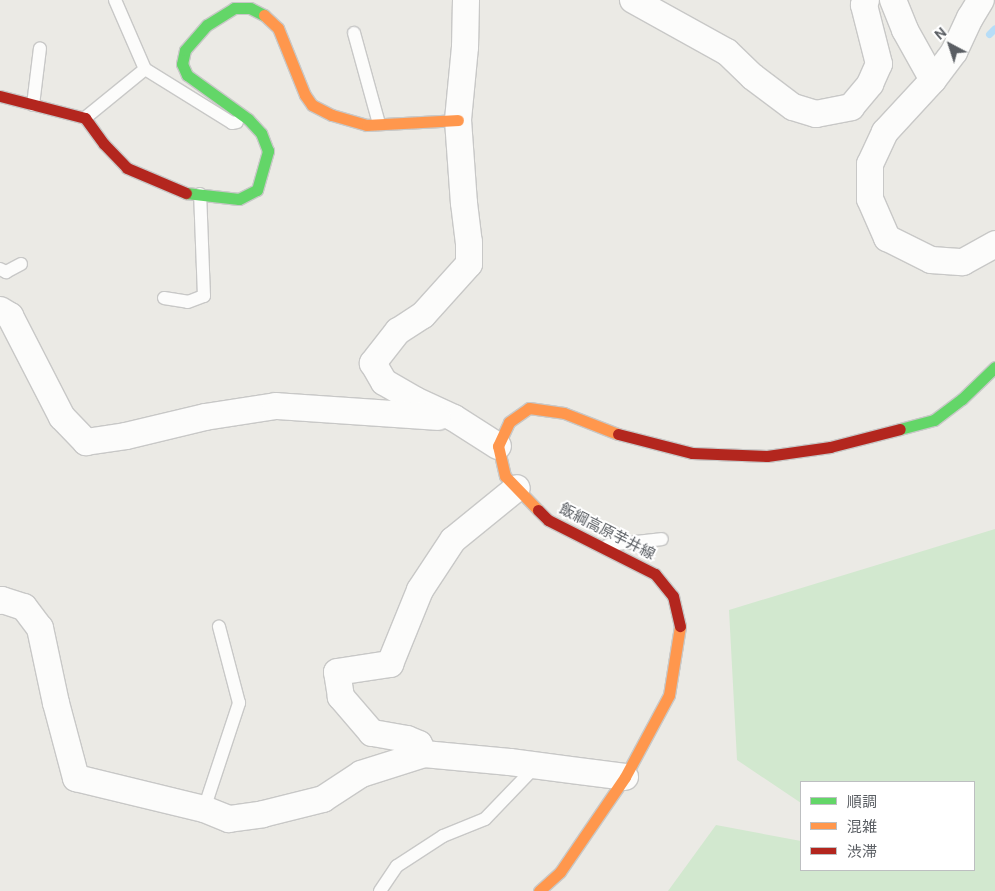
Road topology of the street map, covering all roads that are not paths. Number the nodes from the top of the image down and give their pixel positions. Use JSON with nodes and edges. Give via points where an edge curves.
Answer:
{"nodes":[{"id":1,"x":115,"y":0,"type":"edge"},
{"id":2,"x":466,"y":0,"type":"edge"},
{"id":3,"x":633,"y":0,"type":"edge"},
{"id":4,"x":866,"y":0,"type":"edge"},
{"id":5,"x":893,"y":0,"type":"edge"},
{"id":6,"x":981,"y":0,"type":"edge"},
{"id":7,"x":354,"y":33,"type":"dead end"},
{"id":8,"x":40,"y":48,"type":"dead end"},
{"id":9,"x":145,"y":69,"type":"junction"},
{"id":10,"x":933,"y":80,"type":"junction"},
{"id":11,"x":0,"y":96,"type":"edge"},
{"id":12,"x":33,"y":104,"type":"junction"},
{"id":13,"x":85,"y":118,"type":"junction"},
{"id":14,"x":248,"y":119,"type":"junction"},
{"id":15,"x":458,"y":120,"type":"junction"},
{"id":16,"x":379,"y":124,"type":"junction"},
{"id":17,"x":200,"y":194,"type":"junction"},
{"id":18,"x":995,"y":244,"type":"edge"},
{"id":19,"x":21,"y":264,"type":"dead end"},
{"id":20,"x":0,"y":269,"type":"edge"},
{"id":21,"x":164,"y":298,"type":"dead end"},
{"id":22,"x":0,"y":310,"type":"edge"},
{"id":23,"x":995,"y":367,"type":"edge"},
{"id":24,"x":454,"y":418,"type":"junction"},
{"id":25,"x":498,"y":446,"type":"junction"},
{"id":26,"x":517,"y":488,"type":"junction"},
{"id":27,"x":662,"y":539,"type":"dead end"},
{"id":28,"x":598,"y":546,"type":"junction"},
{"id":29,"x":0,"y":602,"type":"edge"},
{"id":30,"x":219,"y":626,"type":"dead end"},
{"id":31,"x":424,"y":754,"type":"junction"},
{"id":32,"x":537,"y":765,"type":"junction"},
{"id":33,"x":625,"y":776,"type":"junction"},
{"id":34,"x":204,"y":809,"type":"junction"},
{"id":35,"x":380,"y":891,"type":"edge"},
{"id":36,"x":539,"y":891,"type":"edge"}],
"edges":[{"from":1,"to":9,"type":"lane"},
{"from":2,"to":15,"type":"street"},
{"from":3,"to":4,"type":"street","via":[[727,52],[792,107],[816,114],[851,107],[870,84],[879,64],[864,5]]},
{"from":5,"to":10,"type":"street","via":[[905,30]]},
{"from":6,"to":10,"type":"street","via":[[954,52]]},
{"from":7,"to":16,"type":"lane"},
{"from":8,"to":12,"type":"lane"},
{"from":9,"to":13,"type":"lane"},
{"from":9,"to":14,"type":"lane","via":[[232,123]]},
{"from":10,"to":18,"type":"street","via":[[885,132],[870,164],[870,199],[887,238],[931,260],[963,262]]},
{"from":11,"to":12,"type":"main road"},
{"from":12,"to":13,"type":"main road"},
{"from":13,"to":17,"type":"main road","via":[[127,168],[186,193]]},
{"from":14,"to":16,"type":"main road","via":[[187,75],[182,64],[184,50],[201,31],[234,8],[250,8],[278,28],[312,105],[332,115],[367,125]]},
{"from":14,"to":17,"type":"main road","via":[[260,133],[268,151],[257,190],[239,198]]},
{"from":15,"to":16,"type":"main road"},
{"from":15,"to":24,"type":"street","via":[[469,264],[423,315],[398,331],[373,363],[384,382]]},
{"from":17,"to":21,"type":"lane","via":[[204,296],[188,302]]},
{"from":19,"to":20,"type":"lane","via":[[6,272]]},
{"from":22,"to":24,"type":"street","via":[[10,316],[62,417],[86,442],[126,436],[205,416],[276,406]]},
{"from":23,"to":25,"type":"main road","via":[[962,399],[934,420],[830,447],[766,456],[692,453],[630,438],[564,413],[529,408],[510,422]]},
{"from":24,"to":25,"type":"street"},
{"from":25,"to":26,"type":"main road","name":"飯綱高原芋井線","via":[[505,476]]},
{"from":26,"to":28,"type":"main road","name":"飯綱高原芋井線","via":[[548,520]]},
{"from":26,"to":31,"type":"street","via":[[453,540],[420,590],[390,664],[337,672],[341,697],[372,733],[419,744]]},
{"from":27,"to":28,"type":"lane"},
{"from":28,"to":33,"type":"main road","name":"飯綱高原芋井線","via":[[655,574],[673,596],[680,624],[668,696]]},
{"from":29,"to":34,"type":"street","via":[[24,607],[40,628],[76,778]]},
{"from":30,"to":34,"type":"lane","via":[[239,703]]},
{"from":31,"to":32,"type":"street"},
{"from":31,"to":34,"type":"street","via":[[361,774],[323,799],[263,814],[228,818]]},
{"from":32,"to":33,"type":"street"},
{"from":32,"to":35,"type":"lane","via":[[485,819],[443,836],[397,866]]},
{"from":33,"to":36,"type":"main road","name":"飯綱高原芋井線","via":[[560,872]]}]}
